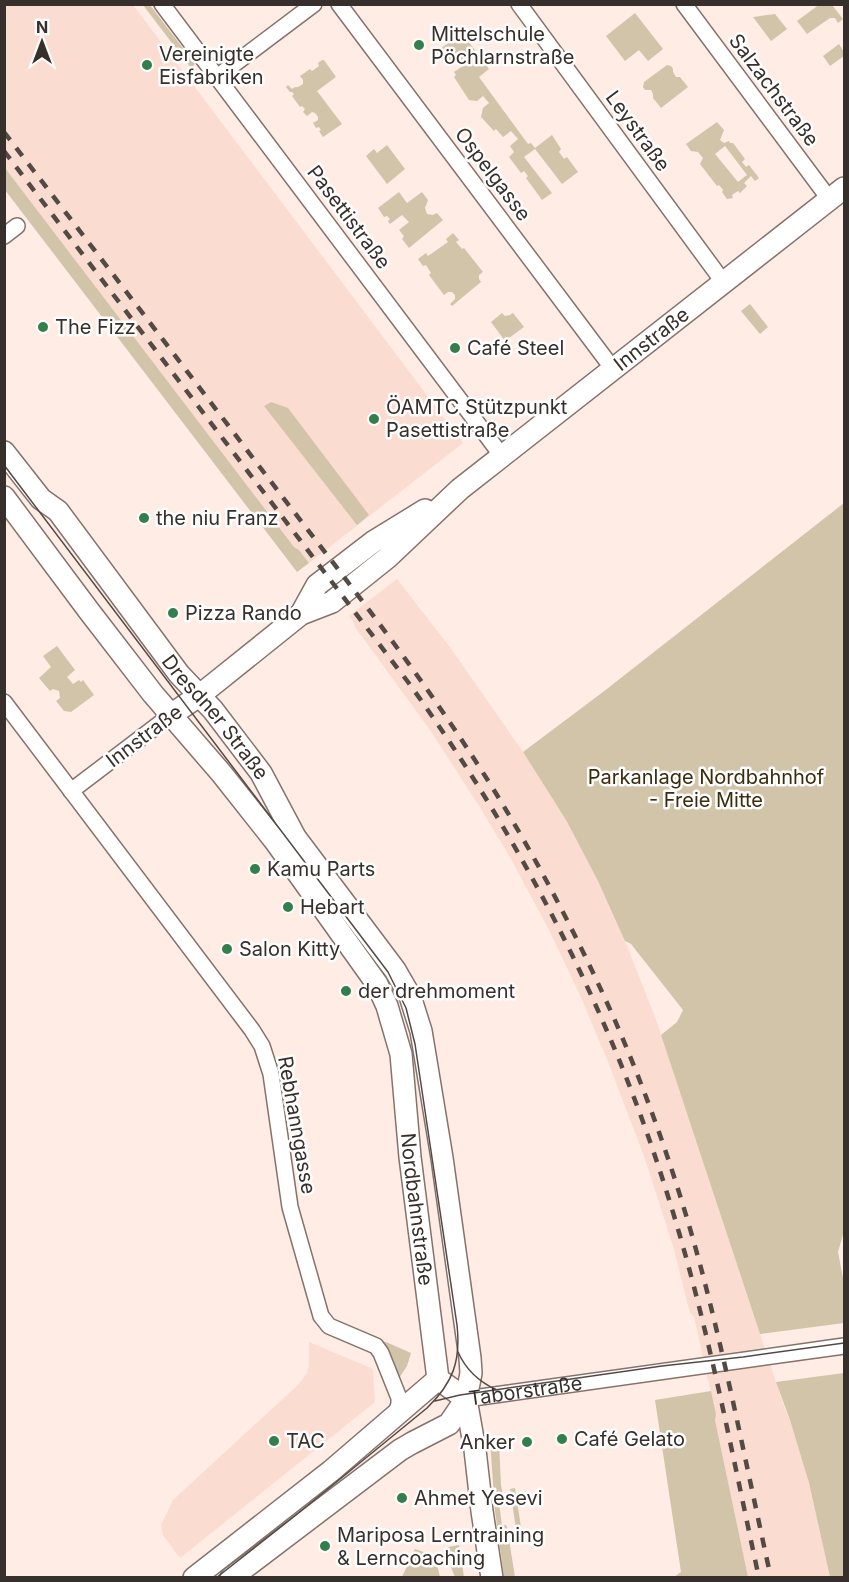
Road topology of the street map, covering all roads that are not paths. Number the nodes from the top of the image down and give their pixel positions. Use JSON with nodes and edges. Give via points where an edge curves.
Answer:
{"nodes":[{"id":1,"x":162,"y":4,"type":"edge"},
{"id":2,"x":314,"y":4,"type":"edge"},
{"id":3,"x":339,"y":4,"type":"edge"},
{"id":4,"x":519,"y":4,"type":"edge"},
{"id":5,"x":684,"y":4,"type":"edge"},
{"id":6,"x":217,"y":77,"type":"junction"},
{"id":7,"x":837,"y":194,"type":"edge"},
{"id":8,"x":17,"y":226,"type":"dead end"},
{"id":9,"x":4,"y":236,"type":"edge"},
{"id":10,"x":724,"y":283,"type":"junction"},
{"id":11,"x":613,"y":369,"type":"junction"},
{"id":12,"x":4,"y":452,"type":"edge"},
{"id":13,"x":502,"y":456,"type":"junction"},
{"id":14,"x":4,"y":497,"type":"edge"},
{"id":15,"x":200,"y":695,"type":"junction"},
{"id":16,"x":4,"y":702,"type":"edge"},
{"id":17,"x":171,"y":715,"type":"junction"},
{"id":18,"x":71,"y":791,"type":"junction"},
{"id":19,"x":410,"y":996,"type":"joint"},
{"id":20,"x":387,"y":1006,"type":"joint"},
{"id":21,"x":844,"y":1346,"type":"edge"},
{"id":22,"x":438,"y":1379,"type":"junction"},
{"id":23,"x":466,"y":1399,"type":"junction"},
{"id":24,"x":395,"y":1416,"type":"junction"},
{"id":25,"x":194,"y":1578,"type":"edge"},
{"id":26,"x":231,"y":1578,"type":"edge"},
{"id":27,"x":492,"y":1578,"type":"edge"}],
"edges":[{"from":1,"to":6,"type":"street","name":"Pasettistraße"},
{"from":2,"to":6,"type":"street"},
{"from":3,"to":11,"type":"street","name":"Ospelgasse"},
{"from":4,"to":10,"type":"street","name":"Leystraße"},
{"from":5,"to":7,"type":"street","name":"Salzachstraße"},
{"from":6,"to":13,"type":"street","name":"Pasettistraße"},
{"from":7,"to":10,"type":"main road","name":"Innstraße"},
{"from":8,"to":9,"type":"street"},
{"from":10,"to":11,"type":"main road","name":"Innstraße"},
{"from":11,"to":13,"type":"main road","name":"Innstraße"},
{"from":12,"to":15,"type":"main road","name":"Dresdner Straße","via":[[41,499],[58,511],[179,674]]},
{"from":13,"to":15,"type":"main road","name":"Innstraße","via":[[332,602],[301,614]]},
{"from":14,"to":17,"type":"main road","name":"Dresdner Straße"},
{"from":15,"to":17,"type":"main road","name":"Innstraße"},
{"from":15,"to":19,"type":"main road","name":"Dresdner Straße","via":[[261,773],[295,837],[395,969]]},
{"from":16,"to":18,"type":"street","name":"Rebhanngasse"},
{"from":17,"to":18,"type":"street","name":"Innstraße"},
{"from":17,"to":20,"type":"main road","name":"Dresdner Straße","via":[[275,841],[377,984]]},
{"from":18,"to":24,"type":"street","name":"Rebhanngasse","via":[[262,1046],[271,1074],[290,1207],[321,1316],[328,1326],[376,1346],[399,1398]]},
{"from":19,"to":23,"type":"main road","name":"Nordbahnstraße","via":[[421,1031],[444,1169],[470,1358]]},
{"from":20,"to":22,"type":"main road","name":"Nordbahnstraße","via":[[401,1054]]},
{"from":21,"to":23,"type":"street","name":"Taborstraße"},
{"from":22,"to":23,"type":"main road"},
{"from":22,"to":24,"type":"main road"},
{"from":23,"to":26,"type":"main road","name":"Taborstraße","via":[[449,1424],[400,1450]]},
{"from":23,"to":27,"type":"main road","name":"Nordbahnstraße"},
{"from":24,"to":25,"type":"main road"}]}
